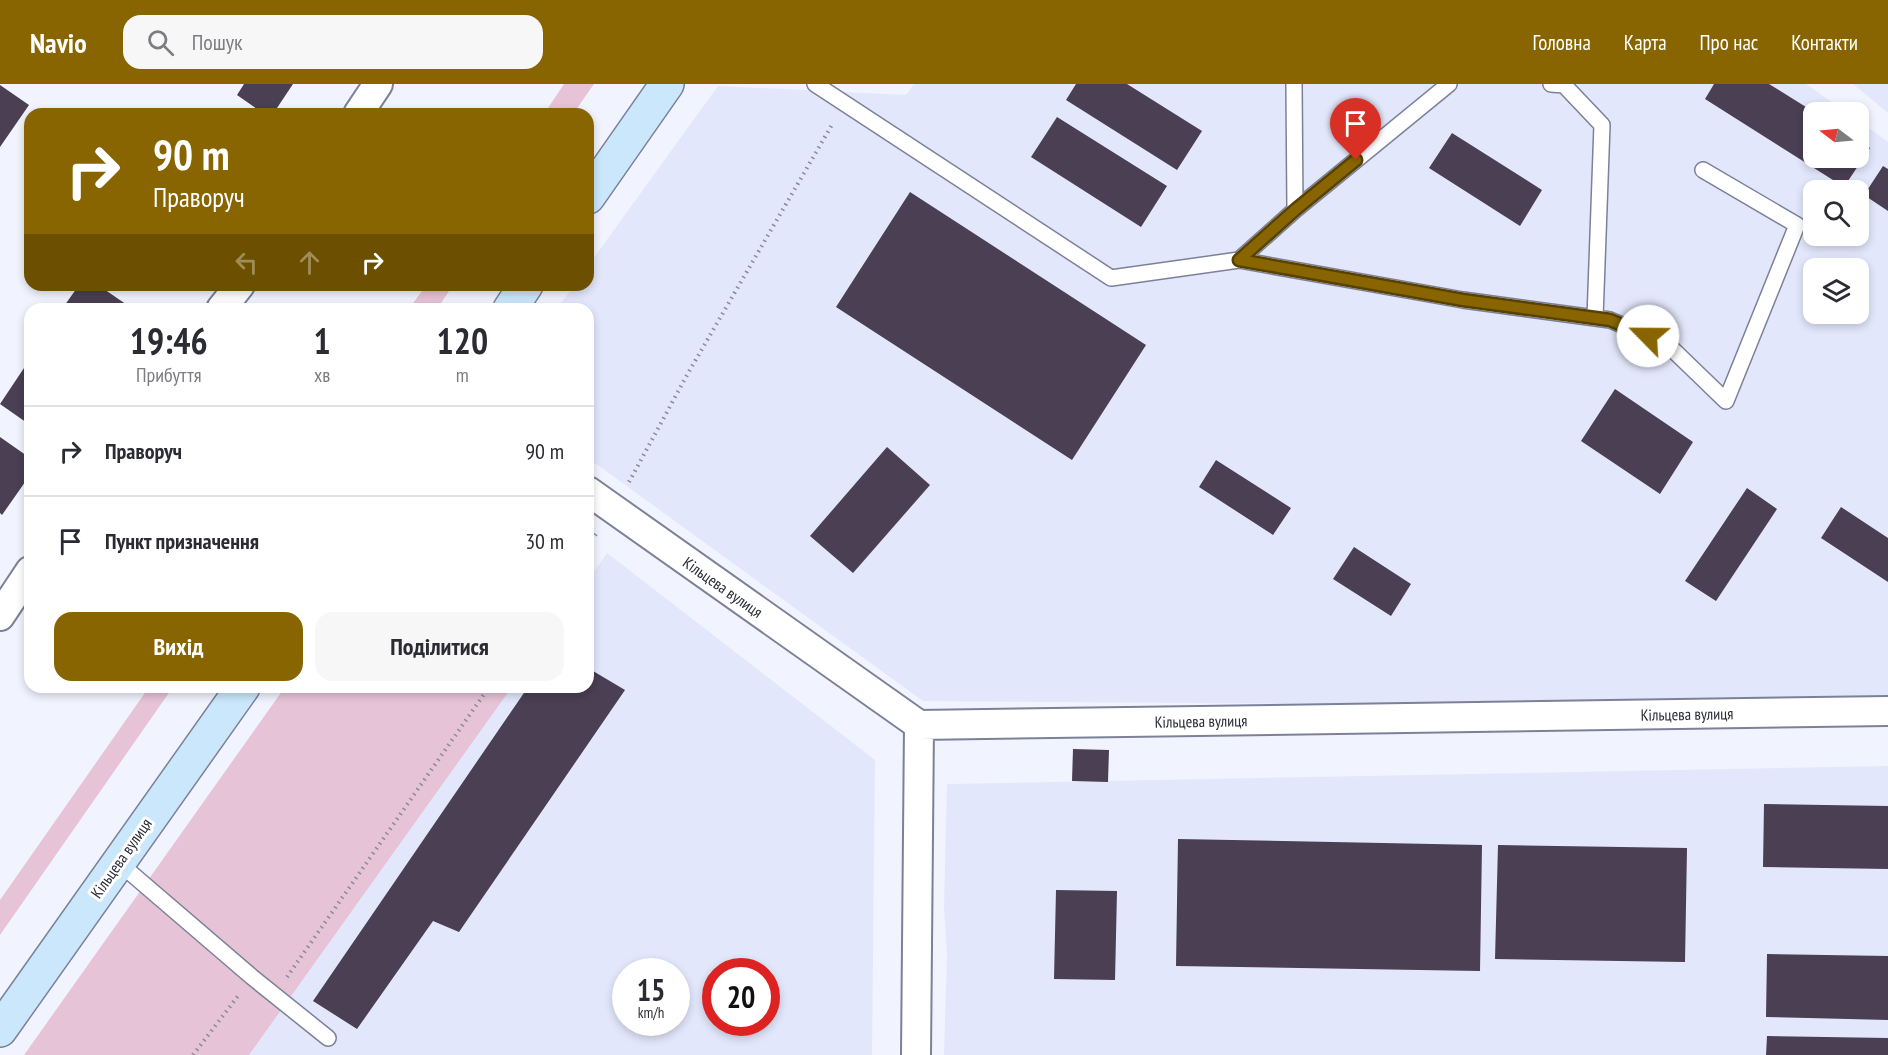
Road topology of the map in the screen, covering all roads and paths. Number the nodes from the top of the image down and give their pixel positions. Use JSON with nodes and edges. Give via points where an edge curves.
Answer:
{"nodes":[{"id":1,"x":378,"y":84,"type":"edge"},
{"id":2,"x":667,"y":84,"type":"edge"},
{"id":3,"x":815,"y":84,"type":"edge"},
{"id":4,"x":1294,"y":84,"type":"edge"},
{"id":5,"x":1449,"y":84,"type":"edge"},
{"id":6,"x":1551,"y":84,"type":"edge"},
{"id":7,"x":844,"y":103,"type":"junction"},
{"id":8,"x":362,"y":108,"type":"edge"},
{"id":9,"x":1703,"y":170,"type":"dead end"},
{"id":10,"x":594,"y":188,"type":"edge"},
{"id":11,"x":1295,"y":210,"type":"junction"},
{"id":12,"x":1239,"y":260,"type":"junction"},
{"id":13,"x":235,"y":291,"type":"edge"},
{"id":14,"x":226,"y":303,"type":"edge"},
{"id":15,"x":1595,"y":318,"type":"junction"},
{"id":16,"x":594,"y":495,"type":"edge"},
{"id":17,"x":614,"y":509,"type":"junction"},
{"id":18,"x":24,"y":580,"type":"edge"},
{"id":19,"x":0,"y":616,"type":"edge"},
{"id":20,"x":239,"y":693,"type":"edge"},
{"id":21,"x":485,"y":693,"type":"edge"},
{"id":22,"x":1888,"y":711,"type":"edge"},
{"id":23,"x":919,"y":725,"type":"junction"},
{"id":24,"x":118,"y":862,"type":"junction"},
{"id":25,"x":252,"y":977,"type":"junction"},
{"id":26,"x":274,"y":995,"type":"junction"},
{"id":27,"x":0,"y":1030,"type":"edge"},
{"id":28,"x":328,"y":1038,"type":"dead end"},
{"id":29,"x":193,"y":1055,"type":"edge"},
{"id":30,"x":916,"y":1055,"type":"edge"}],
"edges":[{"from":1,"to":8,"type":"street"},
{"from":2,"to":10,"type":"main road"},
{"from":3,"to":7,"type":"lane"},
{"from":4,"to":11,"type":"lane"},
{"from":5,"to":11,"type":"lane"},
{"from":6,"to":15,"type":"lane","via":[[1564,85],[1602,125]]},
{"from":7,"to":12,"type":"lane","via":[[1111,278]]},
{"from":7,"to":17,"type":"path"},
{"from":9,"to":15,"type":"lane","via":[[1797,225],[1726,401],[1666,344],[1610,320]]},
{"from":11,"to":12,"type":"lane"},
{"from":12,"to":15,"type":"lane","via":[[1463,300]]},
{"from":13,"to":14,"type":"street"},
{"from":16,"to":17,"type":"street","name":"Кільцева вулиця"},
{"from":17,"to":23,"type":"street","name":"Кільцева вулиця"},
{"from":18,"to":19,"type":"street"},
{"from":20,"to":24,"type":"main road","name":"Кільцева вулиця"},
{"from":21,"to":26,"type":"path"},
{"from":22,"to":23,"type":"street","name":"Кільцева вулиця"},
{"from":23,"to":30,"type":"street"},
{"from":24,"to":25,"type":"lane"},
{"from":24,"to":27,"type":"main road","name":"Кільцева вулиця"},
{"from":25,"to":26,"type":"lane"},
{"from":25,"to":29,"type":"path"},
{"from":26,"to":28,"type":"lane"}]}
